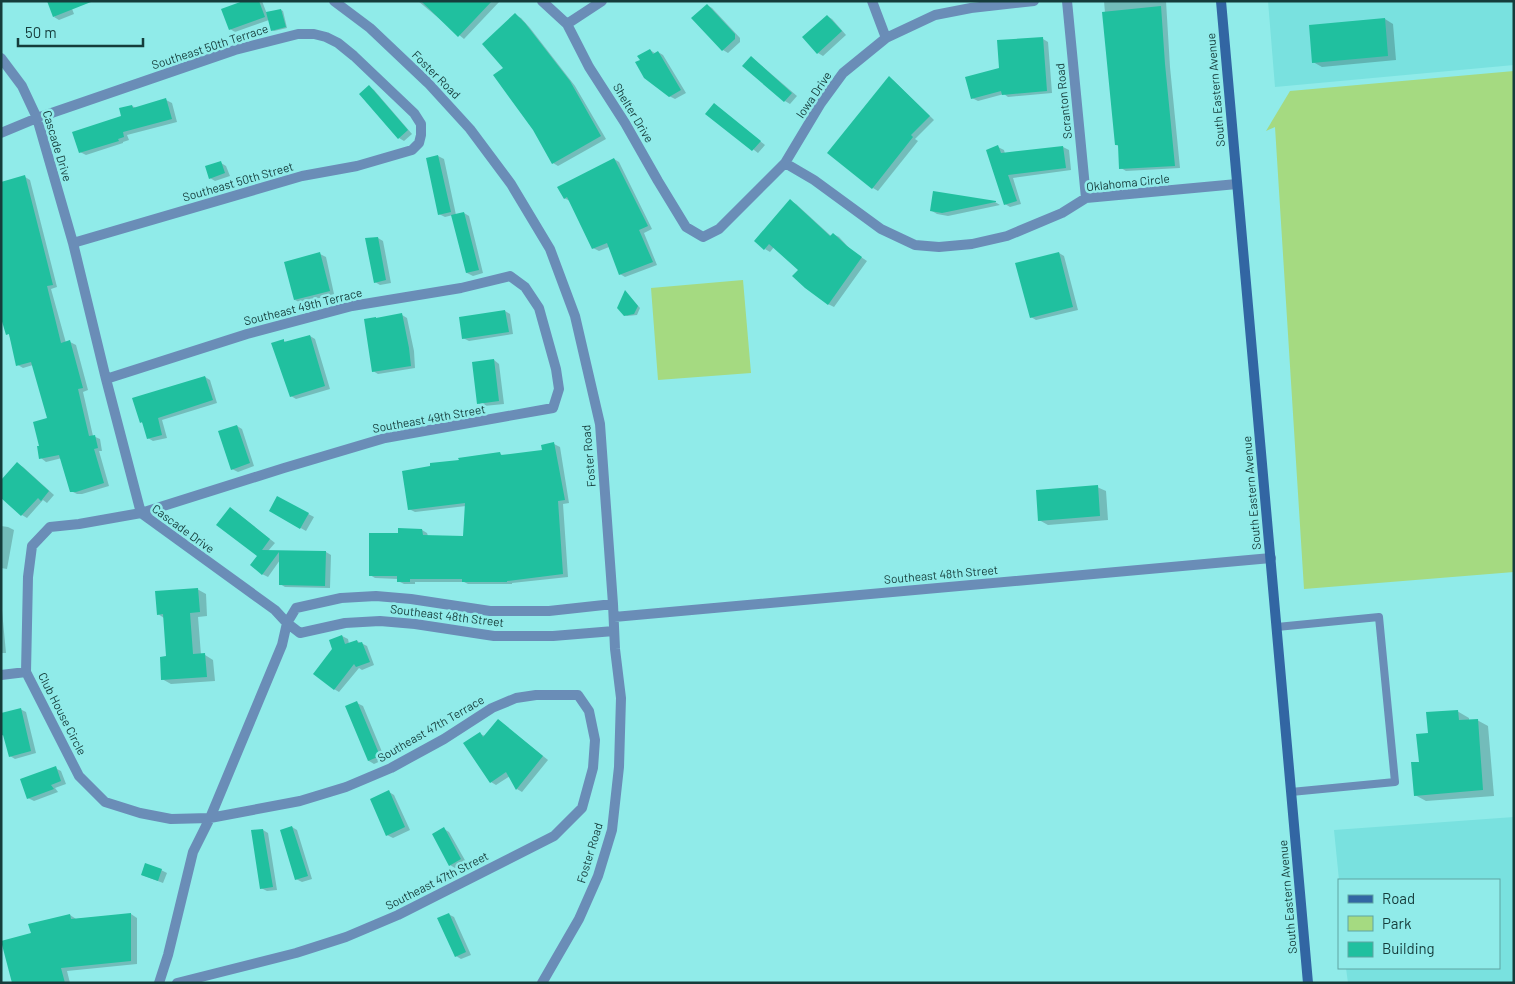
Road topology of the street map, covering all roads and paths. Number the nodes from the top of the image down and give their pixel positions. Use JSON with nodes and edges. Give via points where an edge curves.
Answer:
{"nodes":[{"id":1,"x":334,"y":1,"type":"edge"},
{"id":2,"x":542,"y":1,"type":"edge"},
{"id":3,"x":602,"y":1,"type":"edge"},
{"id":4,"x":872,"y":1,"type":"edge"},
{"id":5,"x":1034,"y":1,"type":"edge"},
{"id":6,"x":1067,"y":1,"type":"edge"},
{"id":7,"x":1221,"y":1,"type":"edge"},
{"id":8,"x":567,"y":24,"type":"junction"},
{"id":9,"x":886,"y":38,"type":"junction"},
{"id":10,"x":1,"y":58,"type":"edge"},
{"id":11,"x":37,"y":118,"type":"junction"},
{"id":12,"x":1,"y":132,"type":"edge"},
{"id":13,"x":412,"y":150,"type":"joint"},
{"id":14,"x":785,"y":164,"type":"junction"},
{"id":15,"x":1237,"y":184,"type":"junction"},
{"id":16,"x":1086,"y":198,"type":"junction"},
{"id":17,"x":703,"y":237,"type":"joint"},
{"id":18,"x":73,"y":243,"type":"junction"},
{"id":19,"x":510,"y":276,"type":"joint"},
{"id":20,"x":106,"y":379,"type":"junction"},
{"id":21,"x":141,"y":513,"type":"junction"},
{"id":22,"x":1271,"y":558,"type":"junction"},
{"id":23,"x":613,"y":604,"type":"junction"},
{"id":24,"x":614,"y":617,"type":"junction"},
{"id":25,"x":287,"y":623,"type":"junction"},
{"id":26,"x":1277,"y":628,"type":"junction"},
{"id":27,"x":614,"y":631,"type":"junction"},
{"id":28,"x":26,"y":672,"type":"junction"},
{"id":29,"x":1,"y":675,"type":"edge"},
{"id":30,"x":578,"y":695,"type":"joint"},
{"id":31,"x":1291,"y":792,"type":"junction"},
{"id":32,"x":210,"y":818,"type":"junction"},
{"id":33,"x":159,"y":983,"type":"edge"},
{"id":34,"x":177,"y":983,"type":"edge"},
{"id":35,"x":542,"y":983,"type":"edge"},
{"id":36,"x":1308,"y":983,"type":"edge"}],
"edges":[{"from":1,"to":23,"type":"street","name":"Foster Road","via":[[370,28],[470,128],[511,184],[550,248],[575,316],[600,424]]},
{"from":2,"to":8,"type":"street","name":"Shelter Drive"},
{"from":3,"to":8,"type":"street"},
{"from":4,"to":9,"type":"street"},
{"from":5,"to":9,"type":"street","name":"Iowa Drive","via":[[935,14]]},
{"from":6,"to":16,"type":"street","name":"Scranton Road"},
{"from":7,"to":15,"type":"main road","name":"South Eastern Avenue"},
{"from":8,"to":17,"type":"street","name":"Shelter Drive","via":[[589,67],[686,227]]},
{"from":9,"to":14,"type":"street","name":"Iowa Drive","via":[[843,73]]},
{"from":10,"to":11,"type":"street","name":"Cascade Drive","via":[[22,86]]},
{"from":11,"to":12,"type":"street","name":"Southeast 50th Terrace"},
{"from":11,"to":13,"type":"street","name":"Southeast 50th Terrace","via":[[235,50],[298,34],[314,34],[338,43],[414,112],[421,124],[421,135]]},
{"from":11,"to":18,"type":"street","name":"Cascade Drive"},
{"from":13,"to":18,"type":"street","name":"Southeast 50th Street","via":[[357,166],[302,176]]},
{"from":14,"to":16,"type":"street","name":"Oklahoma Circle","via":[[814,180],[881,229],[915,245],[972,244],[1007,236],[1062,214]]},
{"from":14,"to":17,"type":"street","name":"Iowa Drive","via":[[720,229]]},
{"from":15,"to":16,"type":"street","name":"Oklahoma Circle"},
{"from":15,"to":22,"type":"main road","name":"South Eastern Avenue"},
{"from":18,"to":20,"type":"street","name":"Cascade Drive"},
{"from":19,"to":20,"type":"street","name":"Southeast 49th Terrace","via":[[461,288],[352,306],[247,334]]},
{"from":19,"to":21,"type":"street","name":"Southeast 49th Street","via":[[525,287],[539,308],[560,390],[553,408],[385,438]]},
{"from":20,"to":21,"type":"street","name":"Cascade Drive"},
{"from":21,"to":25,"type":"street","name":"Cascade Drive","via":[[275,610]]},
{"from":21,"to":28,"type":"street","name":"Club House Circle","via":[[50,527],[32,546],[28,577]]},
{"from":22,"to":24,"type":"street","name":"Southeast 48th Street"},
{"from":22,"to":26,"type":"main road","name":"South Eastern Avenue"},
{"from":23,"to":24,"type":"street","name":"Foster Road"},
{"from":23,"to":25,"type":"street","name":"Southeast 48th Street","via":[[549,611],[490,612],[411,599],[341,598],[296,608]]},
{"from":24,"to":27,"type":"street","name":"Foster Road"},
{"from":25,"to":27,"type":"street","name":"Southeast 48th Street","via":[[300,633],[345,623],[380,621],[494,636]]},
{"from":25,"to":32,"type":"street","via":[[282,645]]},
{"from":26,"to":31,"type":"main road","name":"South Eastern Avenue"},
{"from":26,"to":31,"type":"lane","via":[[1379,617],[1395,782]]},
{"from":27,"to":35,"type":"street","name":"Foster Road","via":[[621,698],[619,767],[612,830],[598,876],[579,919]]},
{"from":28,"to":29,"type":"street"},
{"from":28,"to":32,"type":"street","name":"Club House Circle","via":[[79,776],[105,802],[171,819]]},
{"from":30,"to":32,"type":"street","name":"Southeast 47th Terrace","via":[[516,698],[492,708],[391,768],[346,787],[300,801]]},
{"from":30,"to":34,"type":"street","name":"Southeast 47th Street","via":[[589,711],[595,740],[593,768],[582,808],[554,836],[398,915],[346,937]]},
{"from":31,"to":36,"type":"main road","name":"South Eastern Avenue"},
{"from":32,"to":33,"type":"street","via":[[193,852]]}]}
